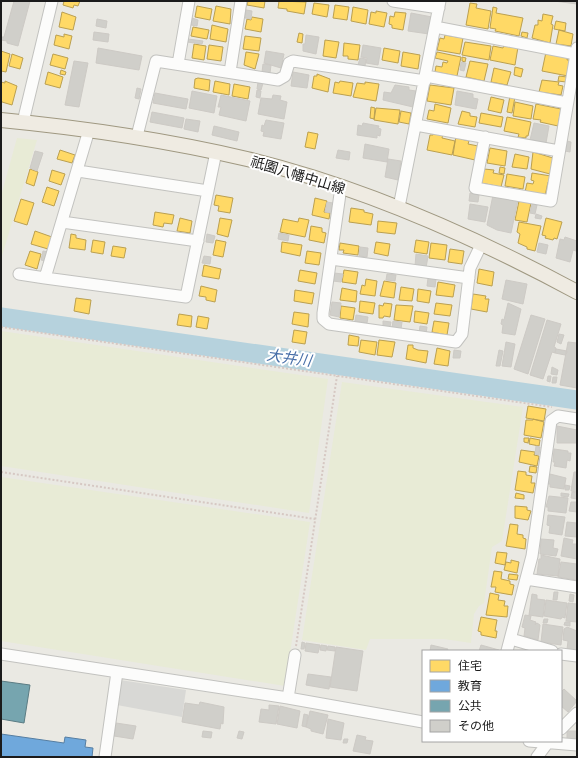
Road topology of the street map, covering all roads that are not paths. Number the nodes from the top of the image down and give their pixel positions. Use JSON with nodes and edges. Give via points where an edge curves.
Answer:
{"nodes":[{"id":1,"x":52,"y":1,"type":"edge"},
{"id":2,"x":189,"y":1,"type":"edge"},
{"id":3,"x":241,"y":1,"type":"edge"},
{"id":4,"x":393,"y":1,"type":"edge"},
{"id":5,"x":439,"y":4,"type":"edge"},
{"id":6,"x":435,"y":27,"type":"junction"},
{"id":7,"x":576,"y":51,"type":"edge"},
{"id":8,"x":178,"y":64,"type":"junction"},
{"id":9,"x":230,"y":72,"type":"junction"},
{"id":10,"x":425,"y":79,"type":"junction"},
{"id":11,"x":567,"y":103,"type":"junction"},
{"id":12,"x":1,"y":120,"type":"edge"},
{"id":13,"x":23,"y":122,"type":"junction"},
{"id":14,"x":416,"y":125,"type":"junction"},
{"id":15,"x":89,"y":130,"type":"junction"},
{"id":16,"x":137,"y":136,"type":"junction"},
{"id":17,"x":485,"y":137,"type":"junction"},
{"id":18,"x":216,"y":152,"type":"junction"},
{"id":19,"x":559,"y":152,"type":"junction"},
{"id":20,"x":78,"y":172,"type":"junction"},
{"id":21,"x":342,"y":187,"type":"junction"},
{"id":22,"x":208,"y":190,"type":"junction"},
{"id":23,"x":399,"y":207,"type":"junction"},
{"id":24,"x":62,"y":222,"type":"junction"},
{"id":25,"x":198,"y":241,"type":"junction"},
{"id":26,"x":482,"y":243,"type":"junction"},
{"id":27,"x":331,"y":259,"type":"junction"},
{"id":28,"x":19,"y":274,"type":"dead end"},
{"id":29,"x":44,"y":278,"type":"junction"},
{"id":30,"x":468,"y":278,"type":"junction"},
{"id":31,"x":577,"y":292,"type":"edge"},
{"id":32,"x":577,"y":419,"type":"edge"},
{"id":33,"x":526,"y":579,"type":"junction"},
{"id":34,"x":577,"y":587,"type":"edge"},
{"id":35,"x":511,"y":639,"type":"junction"},
{"id":36,"x":508,"y":650,"type":"edge"},
{"id":37,"x":549,"y":650,"type":"edge"},
{"id":38,"x":1,"y":654,"type":"edge"},
{"id":39,"x":562,"y":654,"type":"edge"},
{"id":40,"x":295,"y":655,"type":"road end"},
{"id":41,"x":577,"y":656,"type":"edge"},
{"id":42,"x":116,"y":672,"type":"junction"},
{"id":43,"x":288,"y":698,"type":"junction"},
{"id":44,"x":577,"y":713,"type":"edge"},
{"id":45,"x":422,"y":722,"type":"edge"},
{"id":46,"x":562,"y":728,"type":"edge"},
{"id":47,"x":548,"y":742,"type":"edge"},
{"id":48,"x":577,"y":745,"type":"edge"},
{"id":49,"x":105,"y":757,"type":"edge"},
{"id":50,"x":537,"y":757,"type":"edge"}],
"edges":[{"from":1,"to":13,"type":"street"},
{"from":2,"to":8,"type":"street"},
{"from":3,"to":9,"type":"street"},
{"from":4,"to":5,"type":"street"},
{"from":5,"to":6,"type":"street"},
{"from":6,"to":7,"type":"street"},
{"from":6,"to":10,"type":"street"},
{"from":7,"to":11,"type":"street"},
{"from":8,"to":9,"type":"street"},
{"from":8,"to":16,"type":"street","via":[[156,60]]},
{"from":9,"to":10,"type":"street","via":[[278,80],[285,76],[289,63],[294,60]]},
{"from":10,"to":11,"type":"street"},
{"from":10,"to":14,"type":"street"},
{"from":11,"to":19,"type":"street"},
{"from":12,"to":13,"type":"main road","name":"祇園八幡中山線"},
{"from":13,"to":15,"type":"main road","name":"祇園八幡中山線"},
{"from":14,"to":17,"type":"street"},
{"from":14,"to":23,"type":"street"},
{"from":15,"to":16,"type":"main road","name":"祇園八幡中山線"},
{"from":15,"to":20,"type":"street"},
{"from":16,"to":18,"type":"main road","name":"祇園八幡中山線"},
{"from":17,"to":19,"type":"street"},
{"from":17,"to":19,"type":"street","via":[[475,188],[551,201]]},
{"from":18,"to":21,"type":"main road","name":"祇園八幡中山線","via":[[249,159]]},
{"from":18,"to":22,"type":"street"},
{"from":20,"to":22,"type":"street"},
{"from":20,"to":24,"type":"street"},
{"from":21,"to":23,"type":"main road","name":"祇園八幡中山線"},
{"from":21,"to":27,"type":"street"},
{"from":22,"to":25,"type":"street"},
{"from":23,"to":26,"type":"main road","name":"祇園八幡中山線"},
{"from":24,"to":25,"type":"street"},
{"from":24,"to":29,"type":"street"},
{"from":25,"to":29,"type":"street","via":[[186,297]]},
{"from":26,"to":30,"type":"street"},
{"from":26,"to":31,"type":"main road","name":"祇園八幡中山線"},
{"from":27,"to":30,"type":"street"},
{"from":27,"to":30,"type":"street","via":[[322,313],[326,323],[453,342],[459,340],[462,334]]},
{"from":28,"to":29,"type":"street"},
{"from":32,"to":33,"type":"street","via":[[558,416],[551,421],[532,556]]},
{"from":33,"to":34,"type":"street"},
{"from":33,"to":35,"type":"street"},
{"from":35,"to":36,"type":"street"},
{"from":35,"to":37,"type":"street"},
{"from":38,"to":42,"type":"street"},
{"from":39,"to":41,"type":"street"},
{"from":40,"to":43,"type":"street"},
{"from":42,"to":43,"type":"street"},
{"from":42,"to":49,"type":"street"},
{"from":43,"to":45,"type":"street"},
{"from":44,"to":46,"type":"street"},
{"from":47,"to":48,"type":"street"},
{"from":47,"to":50,"type":"street"}]}
